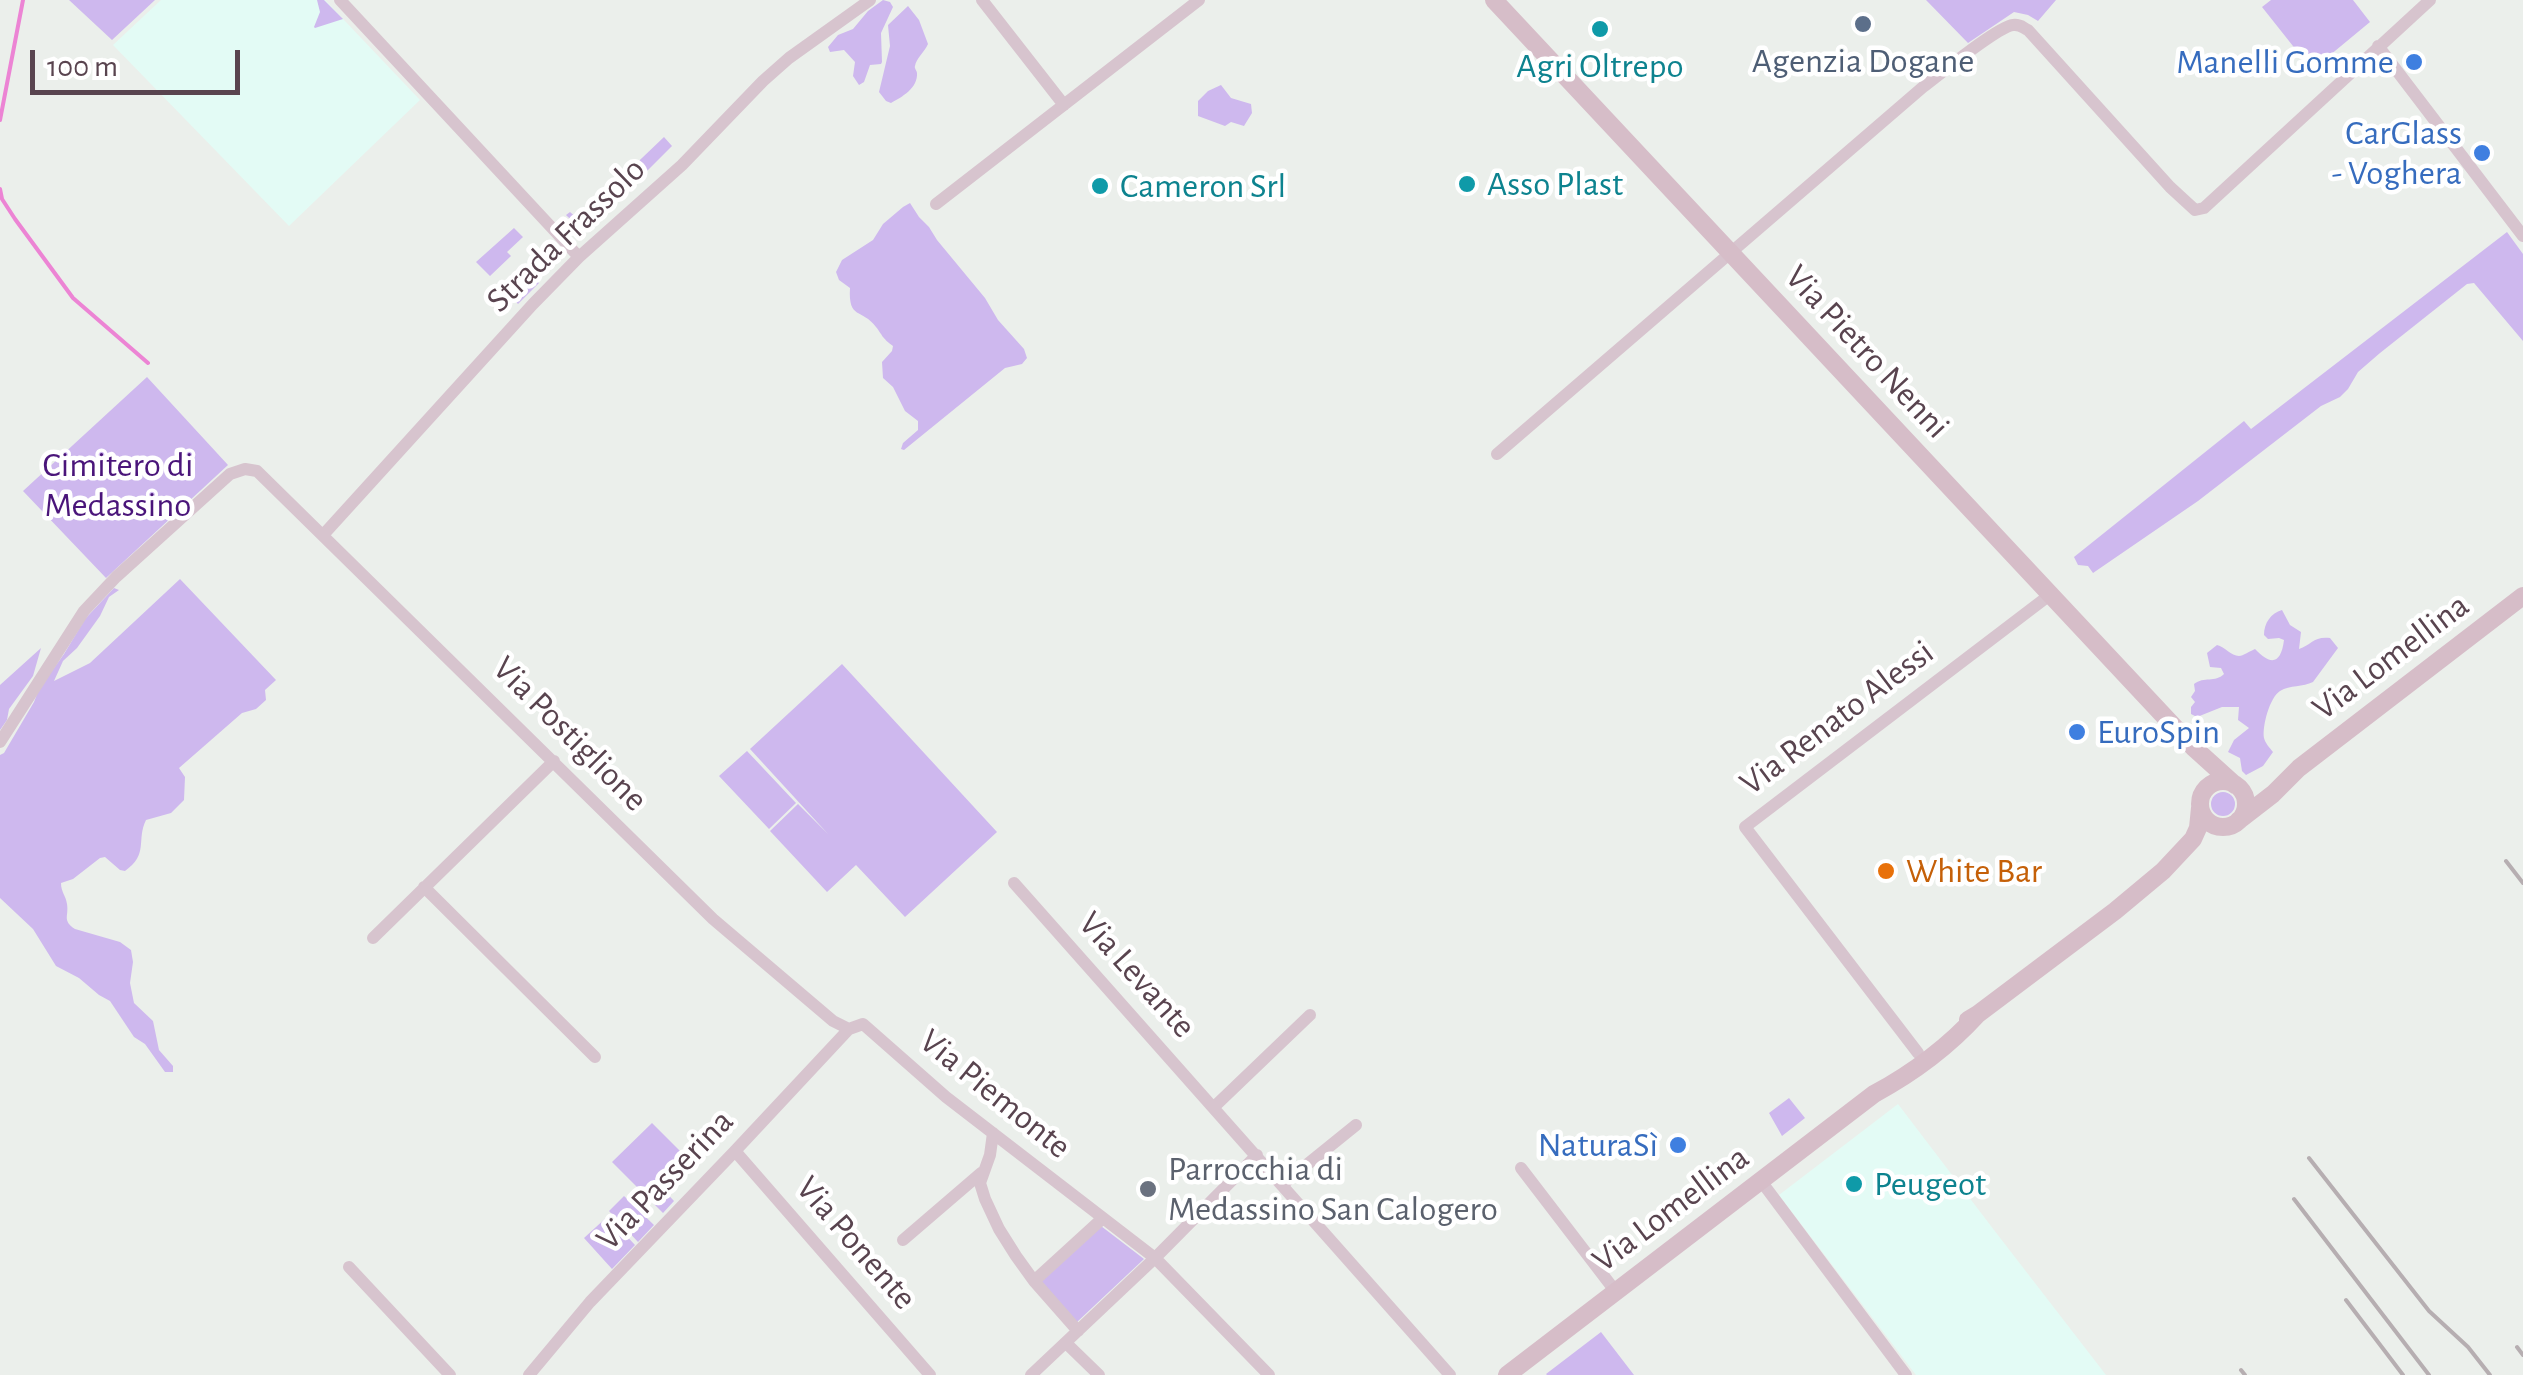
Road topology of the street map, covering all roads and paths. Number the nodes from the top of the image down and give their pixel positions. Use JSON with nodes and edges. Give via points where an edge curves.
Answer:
{"nodes":[{"id":1,"x":340,"y":0,"type":"edge"},
{"id":2,"x":870,"y":0,"type":"edge"},
{"id":3,"x":982,"y":0,"type":"edge"},
{"id":4,"x":1198,"y":0,"type":"edge"},
{"id":5,"x":1494,"y":0,"type":"edge"},
{"id":6,"x":2430,"y":0,"type":"edge"},
{"id":7,"x":2378,"y":46,"type":"junction"},
{"id":8,"x":1064,"y":104,"type":"junction"},
{"id":9,"x":936,"y":204,"type":"dead end"},
{"id":10,"x":2523,"y":236,"type":"edge"},
{"id":11,"x":1730,"y":254,"type":"junction"},
{"id":12,"x":579,"y":257,"type":"junction"},
{"id":13,"x":1496,"y":454,"type":"dead end"},
{"id":14,"x":324,"y":534,"type":"junction"},
{"id":15,"x":2050,"y":594,"type":"junction"},
{"id":16,"x":2523,"y":596,"type":"edge"},
{"id":17,"x":0,"y":742,"type":"edge"},
{"id":18,"x":2194,"y":748,"type":"junction"},
{"id":19,"x":554,"y":761,"type":"junction"},
{"id":20,"x":2299,"y":768,"type":"junction"},
{"id":21,"x":2237,"y":786,"type":"junction"},
{"id":22,"x":2201,"y":801,"type":"junction"},
{"id":23,"x":2233,"y":824,"type":"junction"},
{"id":24,"x":1014,"y":883,"type":"dead end"},
{"id":25,"x":424,"y":887,"type":"junction"},
{"id":26,"x":2115,"y":910,"type":"junction"},
{"id":27,"x":373,"y":938,"type":"dead end"},
{"id":28,"x":1978,"y":1014,"type":"junction"},
{"id":29,"x":1310,"y":1016,"type":"dead end"},
{"id":30,"x":849,"y":1029,"type":"junction"},
{"id":31,"x":1918,"y":1053,"type":"junction"},
{"id":32,"x":594,"y":1057,"type":"dead end"},
{"id":33,"x":1874,"y":1094,"type":"junction"},
{"id":34,"x":1214,"y":1107,"type":"junction"},
{"id":35,"x":1356,"y":1125,"type":"dead end"},
{"id":36,"x":993,"y":1133,"type":"junction"},
{"id":37,"x":735,"y":1151,"type":"junction"},
{"id":38,"x":1256,"y":1155,"type":"junction"},
{"id":39,"x":1521,"y":1168,"type":"dead end"},
{"id":40,"x":984,"y":1170,"type":"junction"},
{"id":41,"x":1760,"y":1181,"type":"junction"},
{"id":42,"x":1282,"y":1184,"type":"junction"},
{"id":43,"x":1103,"y":1218,"type":"junction"},
{"id":44,"x":904,"y":1240,"type":"dead end"},
{"id":45,"x":1155,"y":1258,"type":"junction"},
{"id":46,"x":349,"y":1268,"type":"dead end"},
{"id":47,"x":1034,"y":1281,"type":"junction"},
{"id":48,"x":1616,"y":1292,"type":"junction"},
{"id":49,"x":1078,"y":1331,"type":"junction"},
{"id":50,"x":1066,"y":1343,"type":"junction"},
{"id":51,"x":532,"y":1374,"type":"edge"},
{"id":52,"x":450,"y":1375,"type":"edge"},
{"id":53,"x":930,"y":1375,"type":"edge"},
{"id":54,"x":1030,"y":1375,"type":"edge"},
{"id":55,"x":1100,"y":1375,"type":"edge"},
{"id":56,"x":1270,"y":1375,"type":"edge"},
{"id":57,"x":1450,"y":1375,"type":"edge"},
{"id":58,"x":1507,"y":1375,"type":"edge"},
{"id":59,"x":1906,"y":1375,"type":"edge"}],
"edges":[{"from":1,"to":12,"type":"street"},
{"from":2,"to":12,"type":"street","name":"Strada Frassolo","via":[[789,58]]},
{"from":3,"to":8,"type":"street"},
{"from":4,"to":8,"type":"street"},
{"from":5,"to":11,"type":"main road","name":"Via Pietro Nenni"},
{"from":6,"to":7,"type":"street"},
{"from":7,"to":10,"type":"street"},
{"from":7,"to":11,"type":"street","via":[[2196,210],[2028,30],[2009,25],[1923,87]]},
{"from":8,"to":9,"type":"street"},
{"from":11,"to":13,"type":"street"},
{"from":11,"to":15,"type":"main road","name":"Via Pietro Nenni"},
{"from":12,"to":14,"type":"street","name":"Strada Frassolo"},
{"from":14,"to":17,"type":"street","name":"Via Postiglione","via":[[258,471],[230,474],[97,596]]},
{"from":14,"to":19,"type":"street","name":"Via Postiglione"},
{"from":15,"to":18,"type":"main road","name":"Via Pietro Nenni"},
{"from":15,"to":31,"type":"street","name":"Via Renato Alessi","via":[[1744,827]]},
{"from":16,"to":20,"type":"main road","name":"Via Lomellina"},
{"from":18,"to":21,"type":"main road","name":"Via Pietro Nenni"},
{"from":18,"to":22,"type":"main road"},
{"from":19,"to":25,"type":"street"},
{"from":19,"to":30,"type":"street","name":"Via Postiglione","via":[[713,919]]},
{"from":20,"to":21,"type":"main road","name":"Via Lomellina","via":[[2263,787]]},
{"from":20,"to":23,"type":"main road","name":"Via Lomellina"},
{"from":21,"to":22,"type":"main road","name":"Via Lomellina","via":[[2221,781]]},
{"from":21,"to":23,"type":"main road","via":[[2246,808]]},
{"from":22,"to":23,"type":"main road","via":[[2210,823]]},
{"from":22,"to":26,"type":"main road","name":"Via Lomellina","via":[[2187,847]]},
{"from":23,"to":26,"type":"main road","name":"Via Lomellina","via":[[2210,837],[2184,866]]},
{"from":24,"to":34,"type":"street","name":"Via Levante"},
{"from":25,"to":27,"type":"street"},
{"from":25,"to":32,"type":"street"},
{"from":26,"to":28,"type":"main road","name":"Via Lomellina"},
{"from":28,"to":31,"type":"main road","name":"Via Lomellina"},
{"from":28,"to":33,"type":"main road","name":"Via Lomellina","via":[[1956,1039]]},
{"from":29,"to":34,"type":"street"},
{"from":30,"to":36,"type":"street","name":"Via Piemonte","via":[[864,1024]]},
{"from":30,"to":37,"type":"street","name":"Via Passerina"},
{"from":31,"to":33,"type":"main road","name":"Via Lomellina"},
{"from":33,"to":41,"type":"main road","name":"Via Lomellina"},
{"from":34,"to":38,"type":"street","name":"Via Levante"},
{"from":35,"to":42,"type":"street"},
{"from":36,"to":40,"type":"street"},
{"from":36,"to":43,"type":"street","name":"Via Piemonte"},
{"from":37,"to":51,"type":"street","name":"Via Passerina","via":[[590,1302]]},
{"from":37,"to":53,"type":"street","name":"Via Ponente"},
{"from":38,"to":42,"type":"street","name":"Via Levante"},
{"from":38,"to":45,"type":"street"},
{"from":39,"to":48,"type":"street"},
{"from":40,"to":44,"type":"street"},
{"from":40,"to":47,"type":"street","via":[[984,1198]]},
{"from":41,"to":48,"type":"main road","name":"Via Lomellina"},
{"from":41,"to":59,"type":"street"},
{"from":42,"to":57,"type":"street","name":"Via Levante"},
{"from":43,"to":45,"type":"street","name":"Via Piemonte"},
{"from":43,"to":47,"type":"street"},
{"from":45,"to":49,"type":"street"},
{"from":45,"to":56,"type":"street"},
{"from":46,"to":52,"type":"street"},
{"from":47,"to":49,"type":"street"},
{"from":48,"to":58,"type":"main road","name":"Via Lomellina"},
{"from":49,"to":50,"type":"street"},
{"from":50,"to":54,"type":"street"},
{"from":50,"to":55,"type":"street"}]}
